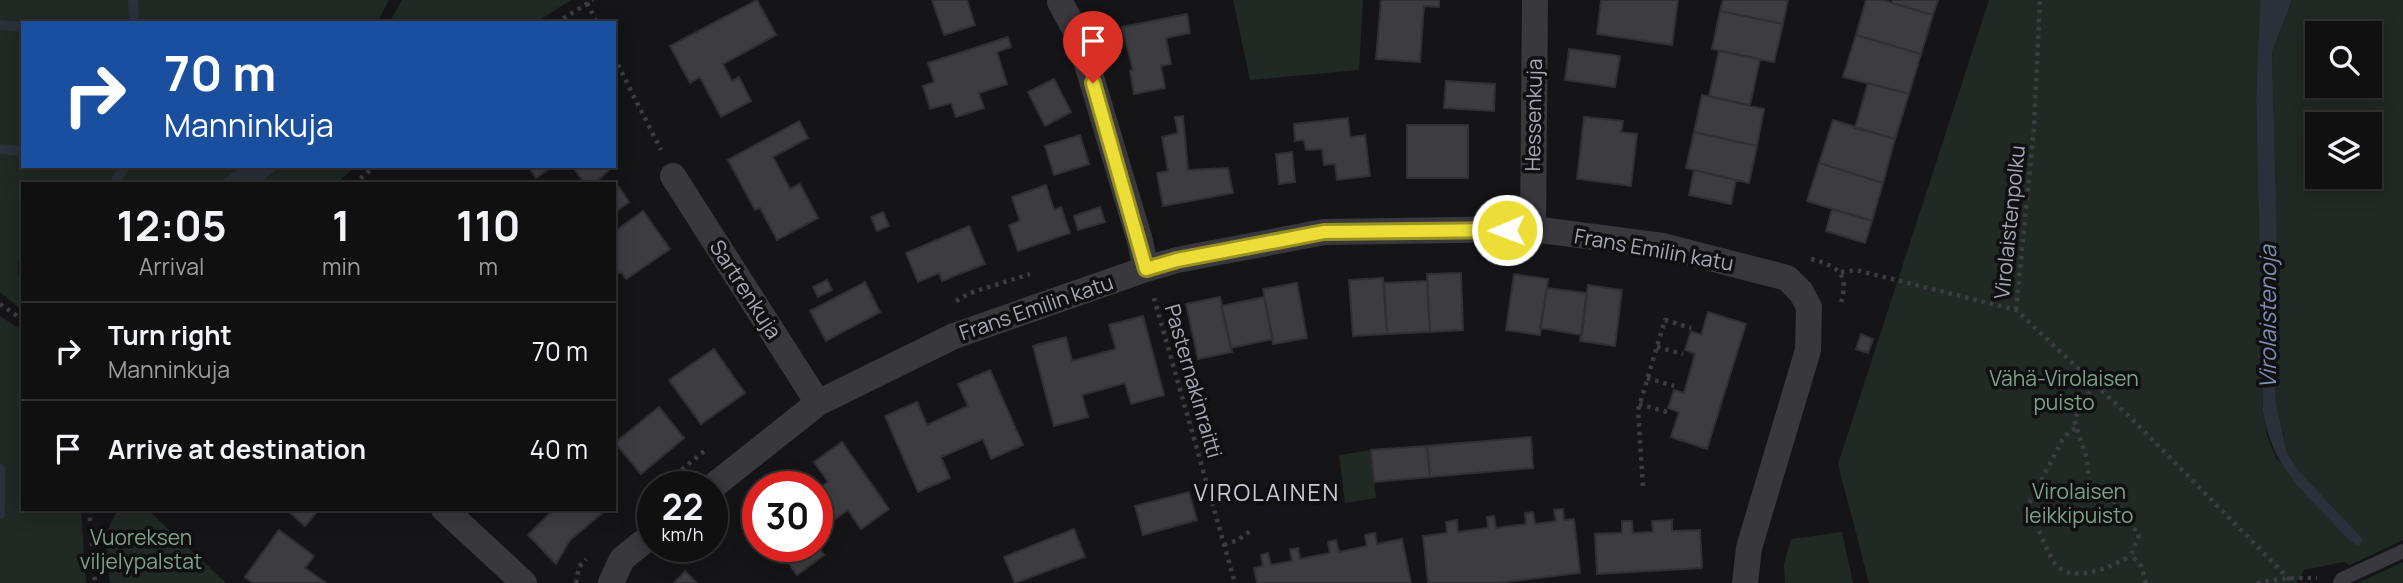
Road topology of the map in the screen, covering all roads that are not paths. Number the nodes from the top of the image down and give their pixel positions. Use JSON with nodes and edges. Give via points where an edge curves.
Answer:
{"nodes":[{"id":1,"x":1535,"y":0,"type":"edge"},
{"id":2,"x":1060,"y":2,"type":"dead end"},
{"id":3,"x":673,"y":176,"type":"road end"},
{"id":4,"x":1532,"y":229,"type":"junction"},
{"id":5,"x":1146,"y":269,"type":"junction"},
{"id":6,"x":818,"y":403,"type":"junction"},
{"id":7,"x":728,"y":474,"type":"edge"},
{"id":8,"x":446,"y":511,"type":"edge"},
{"id":9,"x":637,"y":547,"type":"edge"},
{"id":10,"x":2403,"y":551,"type":"edge"},
{"id":11,"x":524,"y":583,"type":"edge"},
{"id":12,"x":611,"y":583,"type":"edge"},
{"id":13,"x":1745,"y":583,"type":"edge"},
{"id":14,"x":2340,"y":583,"type":"edge"}],
"edges":[{"from":1,"to":4,"type":"street","name":"Hessenkuja"},
{"from":2,"to":5,"type":"street","via":[[1079,37]]},
{"from":3,"to":6,"type":"street","name":"Sartrenkuja"},
{"from":4,"to":5,"type":"street","name":"Frans Emilin katu","via":[[1324,232]]},
{"from":4,"to":13,"type":"street","name":"Frans Emilin katu","via":[[1662,246],[1787,278],[1801,292],[1809,307],[1808,350],[1749,548]]},
{"from":5,"to":6,"type":"street","name":"Frans Emilin katu","via":[[954,336]]},
{"from":6,"to":7,"type":"street","name":"Frans Emilin katu"},
{"from":8,"to":11,"type":"street"},
{"from":9,"to":12,"type":"street","via":[[622,559]]},
{"from":10,"to":14,"type":"lane"}]}
